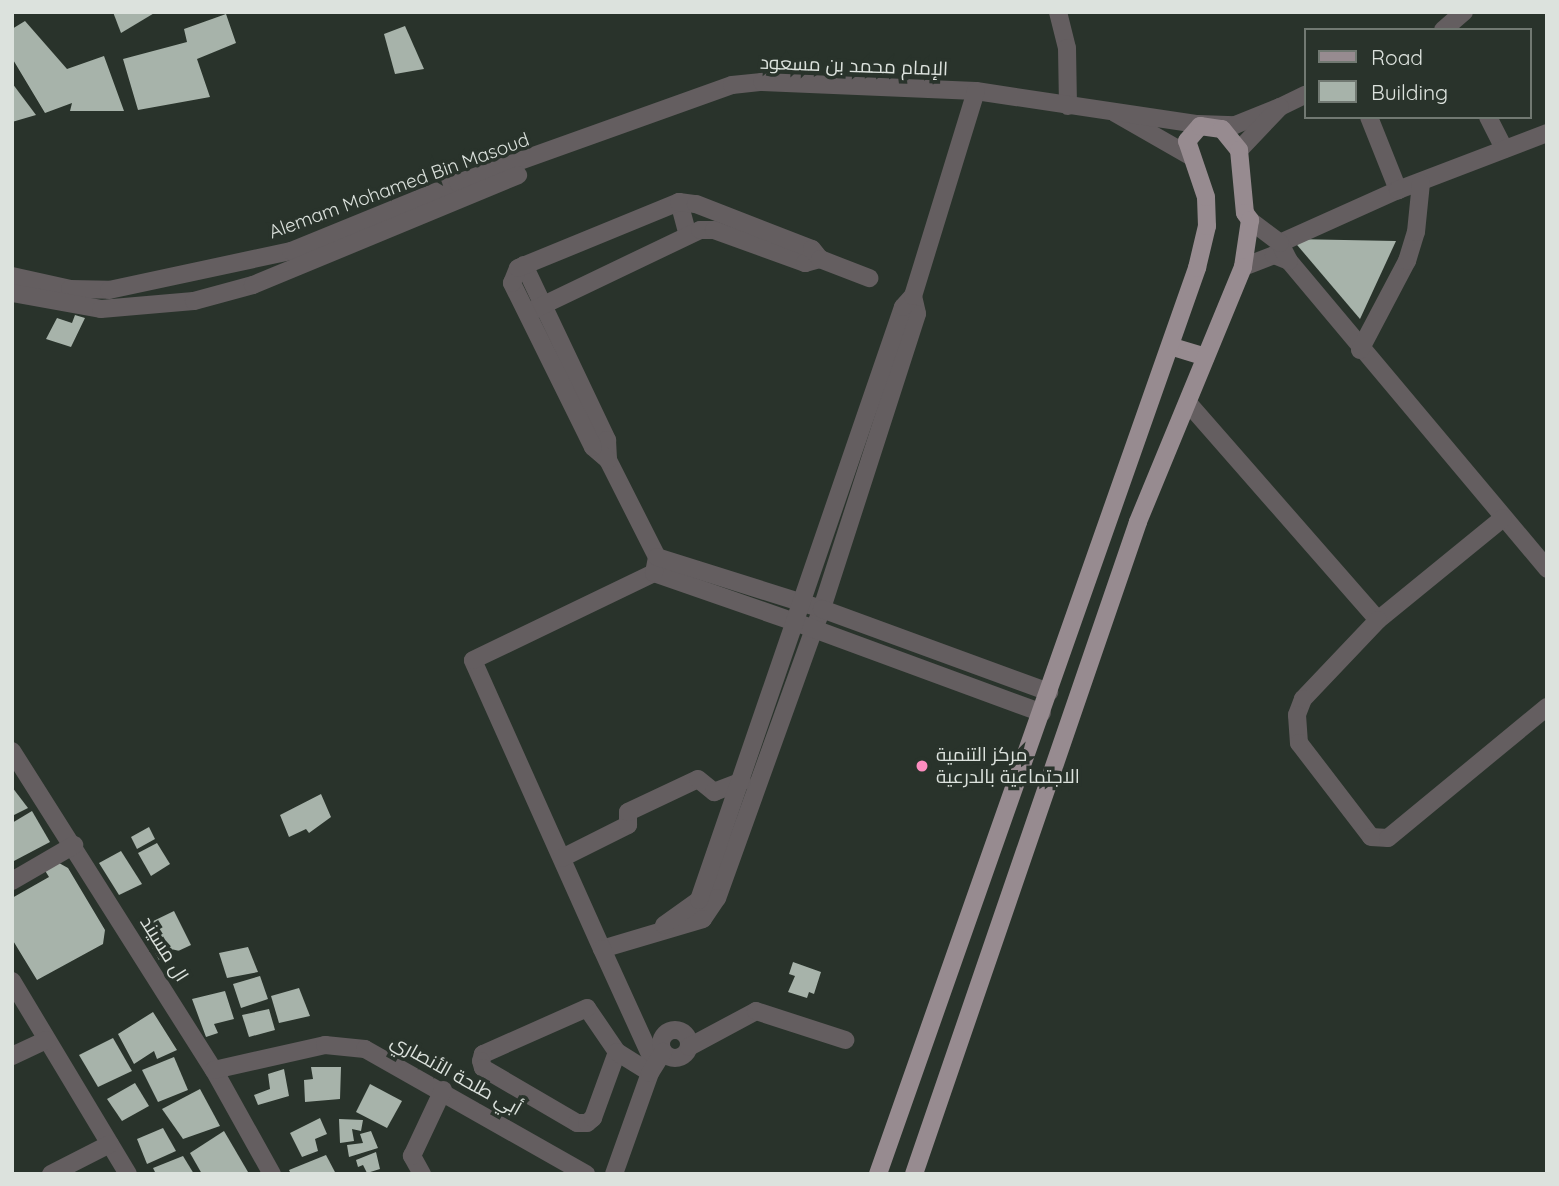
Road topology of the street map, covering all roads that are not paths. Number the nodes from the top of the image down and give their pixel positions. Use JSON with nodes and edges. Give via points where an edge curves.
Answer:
{"nodes":[{"id":1,"x":1058,"y":12,"type":"edge"},
{"id":2,"x":976,"y":91,"type":"junction"},
{"id":3,"x":1304,"y":95,"type":"edge"},
{"id":4,"x":1068,"y":106,"type":"junction"},
{"id":5,"x":1280,"y":107,"type":"junction"},
{"id":6,"x":1115,"y":113,"type":"junction"},
{"id":7,"x":1370,"y":119,"type":"edge"},
{"id":8,"x":1489,"y":119,"type":"edge"},
{"id":9,"x":1547,"y":133,"type":"edge"},
{"id":10,"x":1504,"y":149,"type":"junction"},
{"id":11,"x":560,"y":150,"type":"junction"},
{"id":12,"x":1239,"y":150,"type":"junction"},
{"id":13,"x":1190,"y":156,"type":"junction"},
{"id":14,"x":1421,"y":183,"type":"junction"},
{"id":15,"x":1398,"y":190,"type":"junction"},
{"id":16,"x":679,"y":202,"type":"junction"},
{"id":17,"x":1250,"y":220,"type":"junction"},
{"id":18,"x":688,"y":235,"type":"junction"},
{"id":19,"x":1280,"y":243,"type":"junction"},
{"id":20,"x":820,"y":260,"type":"junction"},
{"id":21,"x":1289,"y":261,"type":"junction"},
{"id":22,"x":1243,"y":267,"type":"junction"},
{"id":23,"x":219,"y":268,"type":"junction"},
{"id":24,"x":12,"y":276,"type":"edge"},
{"id":25,"x":869,"y":278,"type":"dead end"},
{"id":26,"x":12,"y":293,"type":"edge"},
{"id":27,"x":224,"y":293,"type":"junction"},
{"id":28,"x":913,"y":296,"type":"junction"},
{"id":29,"x":535,"y":309,"type":"junction"},
{"id":30,"x":1173,"y":346,"type":"junction"},
{"id":31,"x":1360,"y":350,"type":"junction"},
{"id":32,"x":1206,"y":357,"type":"junction"},
{"id":33,"x":1188,"y":403,"type":"junction"},
{"id":34,"x":1113,"y":513,"type":"junction"},
{"id":35,"x":1503,"y":518,"type":"junction"},
{"id":36,"x":1138,"y":522,"type":"junction"},
{"id":37,"x":656,"y":565,"type":"junction"},
{"id":38,"x":1547,"y":569,"type":"edge"},
{"id":39,"x":802,"y":604,"type":"junction"},
{"id":40,"x":822,"y":609,"type":"junction"},
{"id":41,"x":1378,"y":620,"type":"junction"},
{"id":42,"x":795,"y":622,"type":"junction"},
{"id":43,"x":814,"y":629,"type":"junction"},
{"id":44,"x":1049,"y":692,"type":"junction"},
{"id":45,"x":1547,"y":707,"type":"edge"},
{"id":46,"x":1041,"y":713,"type":"junction"},
{"id":47,"x":12,"y":751,"type":"edge"},
{"id":48,"x":742,"y":781,"type":"junction"},
{"id":49,"x":74,"y":845,"type":"junction"},
{"id":50,"x":562,"y":859,"type":"junction"},
{"id":51,"x":12,"y":881,"type":"edge"},
{"id":52,"x":633,"y":943,"type":"junction"},
{"id":53,"x":602,"y":949,"type":"junction"},
{"id":54,"x":12,"y":981,"type":"edge"},
{"id":55,"x":47,"y":1040,"type":"junction"},
{"id":56,"x":845,"y":1040,"type":"dead end"},
{"id":57,"x":617,"y":1052,"type":"junction"},
{"id":58,"x":12,"y":1056,"type":"edge"},
{"id":59,"x":656,"y":1063,"type":"junction"},
{"id":60,"x":214,"y":1070,"type":"junction"},
{"id":61,"x":443,"y":1090,"type":"junction"},
{"id":62,"x":110,"y":1144,"type":"junction"},
{"id":63,"x":51,"y":1174,"type":"edge"},
{"id":64,"x":128,"y":1174,"type":"edge"},
{"id":65,"x":272,"y":1174,"type":"edge"},
{"id":66,"x":422,"y":1174,"type":"edge"},
{"id":67,"x":586,"y":1174,"type":"edge"},
{"id":68,"x":614,"y":1174,"type":"edge"},
{"id":69,"x":878,"y":1174,"type":"edge"},
{"id":70,"x":914,"y":1174,"type":"edge"}],
"edges":[{"from":1,"to":4,"type":"street","via":[[1067,48]]},
{"from":2,"to":4,"type":"street","name":"الإمام محمد بن مسعود"},
{"from":2,"to":11,"type":"street","name":"الإمام محمد بن مسعود","via":[[762,82],[732,85]]},
{"from":2,"to":28,"type":"street"},
{"from":3,"to":5,"type":"street","name":"الإمام محمد بن مسعود"},
{"from":4,"to":6,"type":"street","name":"الإمام محمد بن مسعود"},
{"from":5,"to":6,"type":"street","name":"الإمام محمد بن مسعود","via":[[1235,125]]},
{"from":5,"to":12,"type":"street"},
{"from":6,"to":13,"type":"street","name":"الإمام محمد بن مسعود"},
{"from":7,"to":15,"type":"street"},
{"from":8,"to":10,"type":"street"},
{"from":9,"to":10,"type":"street"},
{"from":10,"to":14,"type":"street"},
{"from":11,"to":23,"type":"street","name":"Alemam Mohamed Bin Masoud","via":[[458,183],[291,251]]},
{"from":11,"to":27,"type":"street","name":"Alemam Mohamed Bin Masoud","via":[[523,173]]},
{"from":12,"to":13,"type":"main road","via":[[1222,130],[1200,126],[1186,141]]},
{"from":12,"to":17,"type":"main road","via":[[1245,213]]},
{"from":13,"to":30,"type":"main road","via":[[1206,197],[1207,226]]},
{"from":14,"to":15,"type":"street"},
{"from":14,"to":31,"type":"street","via":[[1416,232],[1407,261]]},
{"from":15,"to":19,"type":"street"},
{"from":16,"to":18,"type":"street"},
{"from":16,"to":20,"type":"street","via":[[696,204],[812,249]]},
{"from":16,"to":29,"type":"street","via":[[524,265]]},
{"from":17,"to":19,"type":"street"},
{"from":17,"to":22,"type":"main road"},
{"from":18,"to":20,"type":"street","via":[[714,230],[805,262]]},
{"from":18,"to":29,"type":"street"},
{"from":19,"to":21,"type":"street"},
{"from":20,"to":25,"type":"street"},
{"from":21,"to":22,"type":"street","via":[[1274,255]]},
{"from":21,"to":31,"type":"street"},
{"from":22,"to":32,"type":"main road"},
{"from":23,"to":24,"type":"street","name":"Alemam Mohamed Bin Masoud","via":[[109,290],[70,289]]},
{"from":23,"to":27,"type":"street","via":[[202,279],[201,286],[205,292]]},
{"from":26,"to":27,"type":"street","name":"Alemam Mohamed Bin Masoud","via":[[101,309],[194,301]]},
{"from":28,"to":39,"type":"street","via":[[903,307]]},
{"from":28,"to":40,"type":"street","via":[[917,314]]},
{"from":29,"to":37,"type":"street","via":[[607,440],[608,460]]},
{"from":30,"to":32,"type":"main road"},
{"from":30,"to":34,"type":"main road"},
{"from":31,"to":35,"type":"street"},
{"from":32,"to":33,"type":"main road"},
{"from":33,"to":36,"type":"main road"},
{"from":33,"to":41,"type":"street"},
{"from":34,"to":36,"type":"main road"},
{"from":34,"to":44,"type":"main road"},
{"from":35,"to":38,"type":"street"},
{"from":35,"to":41,"type":"street"},
{"from":36,"to":70,"type":"main road"},
{"from":37,"to":39,"type":"street"},
{"from":37,"to":42,"type":"street"},
{"from":37,"to":50,"type":"street","via":[[473,660]]},
{"from":39,"to":40,"type":"street"},
{"from":39,"to":42,"type":"street"},
{"from":40,"to":43,"type":"street"},
{"from":40,"to":44,"type":"street"},
{"from":41,"to":45,"type":"street","via":[[1303,699],[1297,715],[1299,743],[1371,837],[1388,838]]},
{"from":42,"to":43,"type":"street"},
{"from":42,"to":48,"type":"street"},
{"from":43,"to":46,"type":"street"},
{"from":43,"to":52,"type":"street","via":[[717,898],[704,919]]},
{"from":44,"to":46,"type":"main road"},
{"from":46,"to":69,"type":"main road"},
{"from":47,"to":49,"type":"street","name":"ال مسيند"},
{"from":48,"to":50,"type":"street","via":[[713,792],[698,779],[628,812],[628,825]]},
{"from":48,"to":52,"type":"street","via":[[699,900]]},
{"from":49,"to":51,"type":"street"},
{"from":49,"to":60,"type":"street","name":"ال مسيند"},
{"from":50,"to":53,"type":"street"},
{"from":52,"to":53,"type":"street"},
{"from":53,"to":59,"type":"street"},
{"from":54,"to":55,"type":"street"},
{"from":55,"to":58,"type":"street"},
{"from":55,"to":62,"type":"street"},
{"from":56,"to":59,"type":"street","via":[[756,1011],[689,1047],[685,1035],[673,1031],[662,1038]]},
{"from":57,"to":57,"type":"street","via":[[587,1008],[483,1054],[481,1061],[483,1068],[577,1123],[587,1124]]},
{"from":57,"to":59,"type":"street"},
{"from":59,"to":68,"type":"street"},
{"from":60,"to":61,"type":"street","name":"أبي طلحة الأنصاري","via":[[325,1045],[365,1049]]},
{"from":60,"to":65,"type":"street","name":"ال مسيند"},
{"from":61,"to":66,"type":"street","via":[[412,1156]]},
{"from":61,"to":67,"type":"street","name":"أبي طلحة الأنصاري"},
{"from":62,"to":63,"type":"street"},
{"from":62,"to":64,"type":"street"}]}
